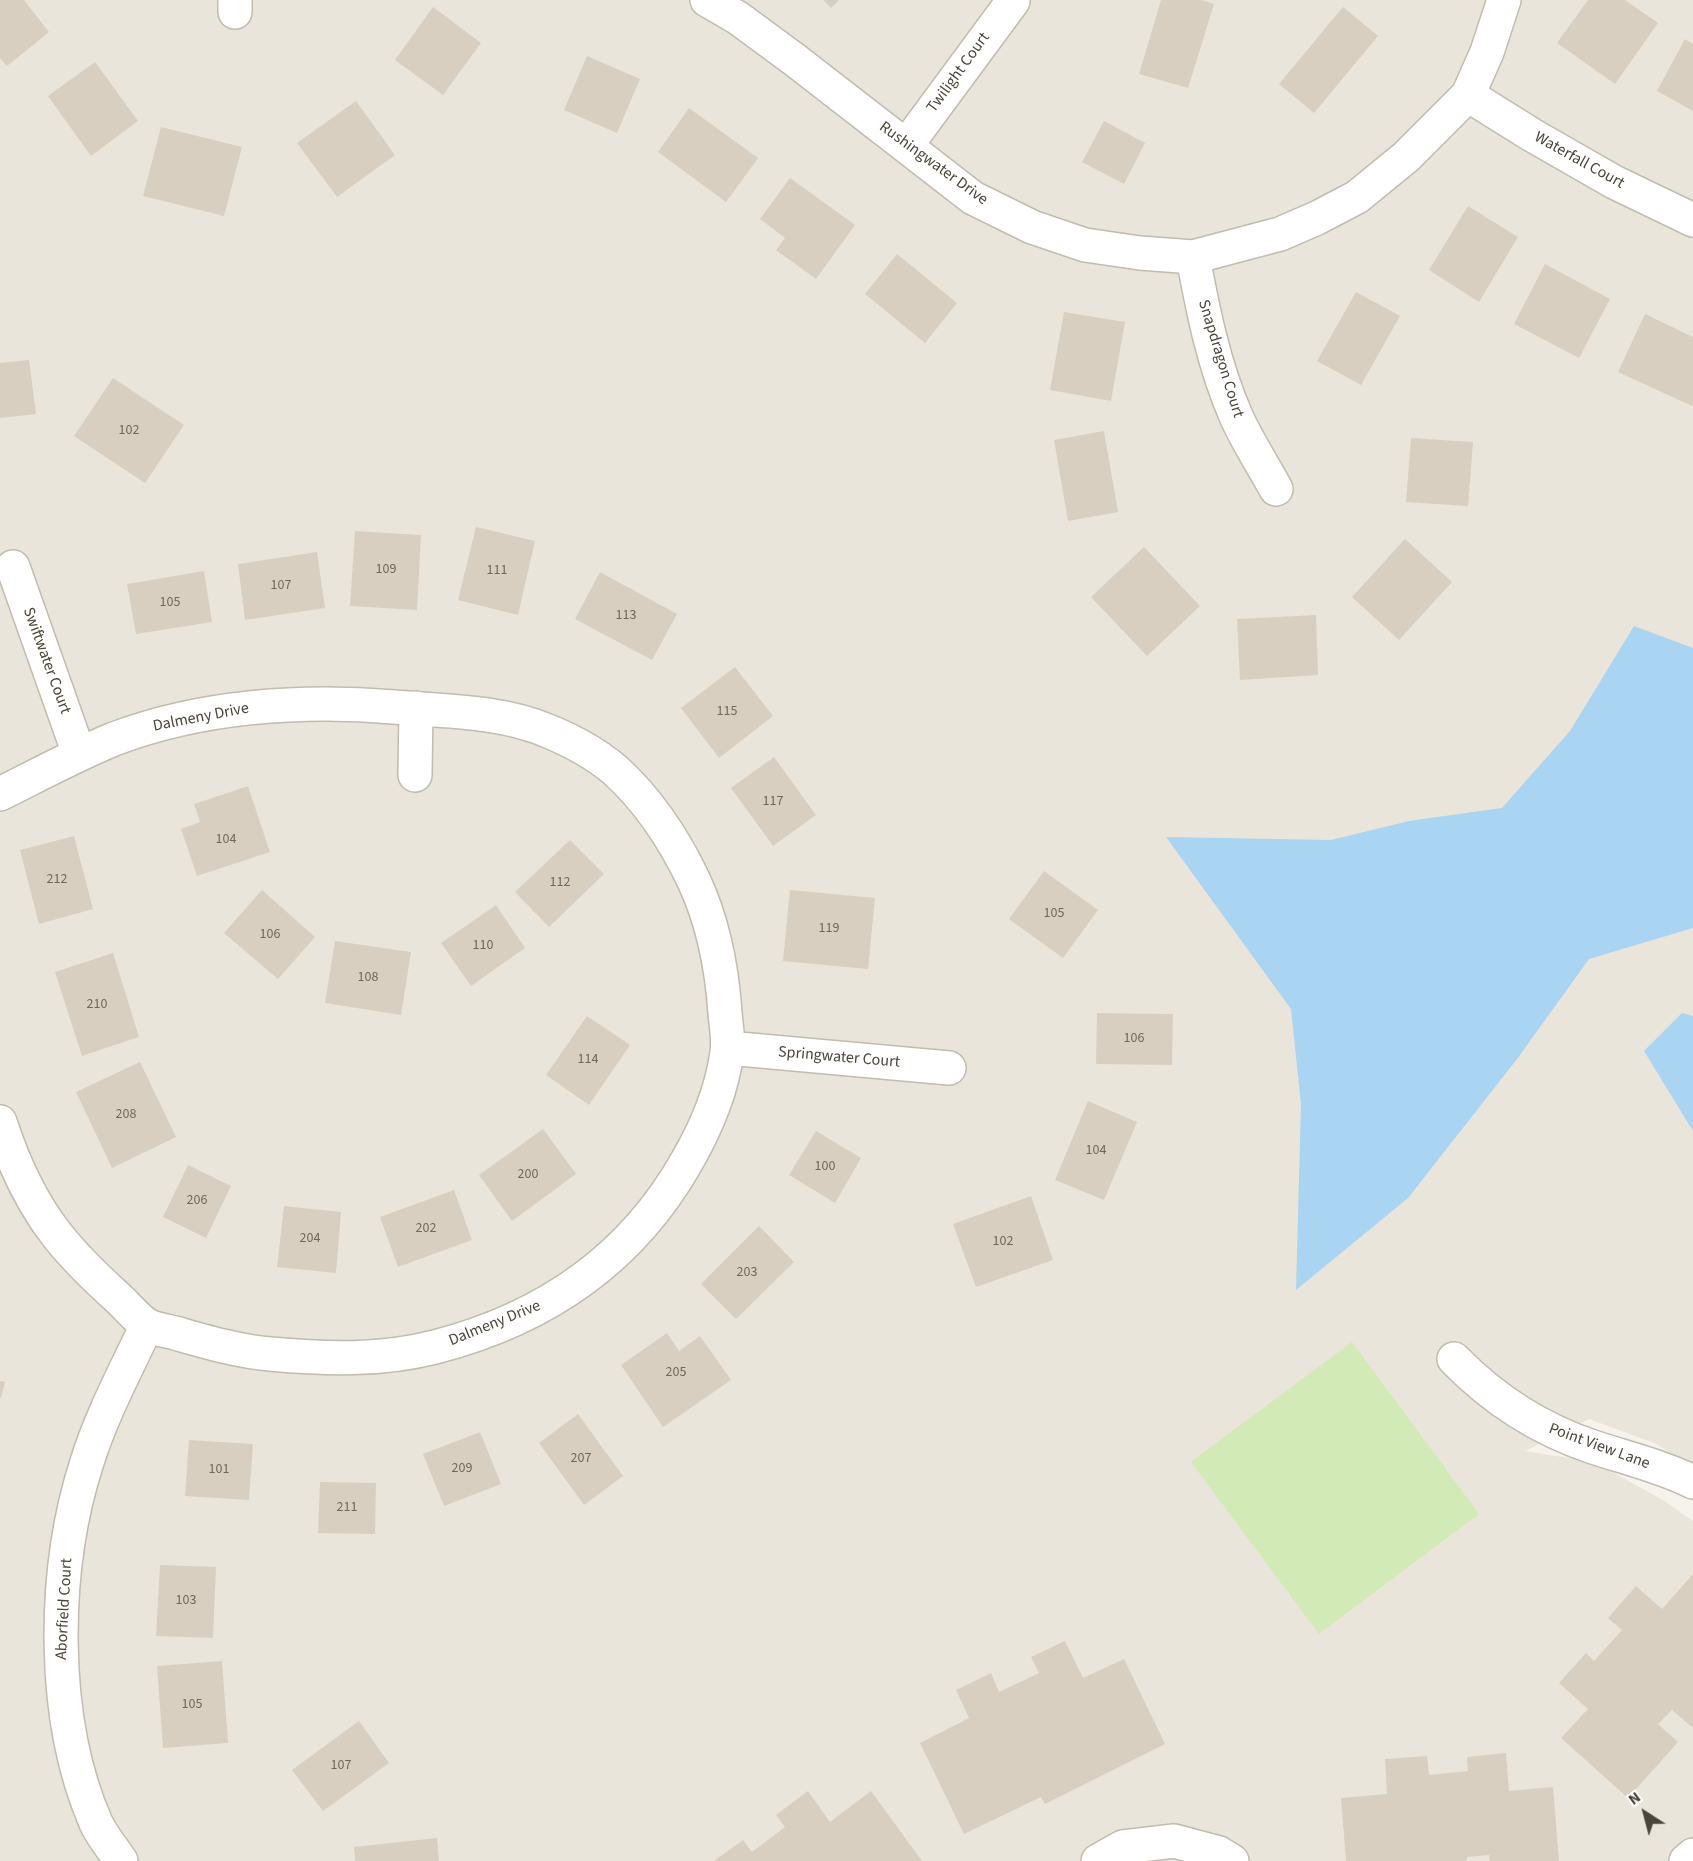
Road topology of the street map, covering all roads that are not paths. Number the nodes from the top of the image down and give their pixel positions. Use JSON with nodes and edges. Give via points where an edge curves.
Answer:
{"nodes":[{"id":1,"x":707,"y":0,"type":"edge"},
{"id":2,"x":1504,"y":0,"type":"edge"},
{"id":3,"x":1013,"y":1,"type":"edge"},
{"id":4,"x":1468,"y":95,"type":"junction"},
{"id":5,"x":906,"y":146,"type":"junction"},
{"id":6,"x":1693,"y":220,"type":"edge"},
{"id":7,"x":1193,"y":257,"type":"junction"},
{"id":8,"x":1276,"y":489,"type":"dead end"},
{"id":9,"x":13,"y":567,"type":"dead end"},
{"id":10,"x":416,"y":708,"type":"junction"},
{"id":11,"x":79,"y":754,"type":"junction"},
{"id":12,"x":415,"y":776,"type":"dead end"},
{"id":13,"x":0,"y":794,"type":"edge"},
{"id":14,"x":728,"y":1048,"type":"junction"},
{"id":15,"x":949,"y":1068,"type":"dead end"},
{"id":16,"x":0,"y":1122,"type":"edge"},
{"id":17,"x":147,"y":1325,"type":"junction"},
{"id":18,"x":1454,"y":1359,"type":"dead end"},
{"id":19,"x":1693,"y":1482,"type":"edge"},
{"id":20,"x":1693,"y":1855,"type":"edge"},
{"id":21,"x":121,"y":1861,"type":"edge"},
{"id":22,"x":1098,"y":1861,"type":"edge"},
{"id":23,"x":1232,"y":1861,"type":"edge"},
{"id":24,"x":1686,"y":1861,"type":"edge"}],
"edges":[{"from":1,"to":5,"type":"street","name":"Rushingwater Drive","via":[[738,18]]},
{"from":2,"to":4,"type":"street","name":"Rushingwater Drive"},
{"from":3,"to":5,"type":"street","name":"Twilight Court"},
{"from":4,"to":6,"type":"street","name":"Waterfall Court","via":[[1614,182]]},
{"from":4,"to":7,"type":"street","name":"Rushingwater Drive","via":[[1406,157],[1357,197],[1280,234]]},
{"from":5,"to":7,"type":"street","name":"Rushingwater Drive","via":[[973,198],[1032,227],[1085,245]]},
{"from":7,"to":8,"type":"street","name":"Snapdragon Court","via":[[1203,312],[1236,417]]},
{"from":9,"to":11,"type":"street","name":"Swiftwater Court"},
{"from":10,"to":11,"type":"street","name":"Dalmeny Drive","via":[[292,704],[234,709],[158,725]]},
{"from":10,"to":12,"type":"street"},
{"from":10,"to":14,"type":"street","name":"Dalmeny Drive","via":[[495,716],[544,729],[613,768],[638,795],[684,861],[702,898],[719,960]]},
{"from":11,"to":13,"type":"street","name":"Dalmeny Drive"},
{"from":14,"to":15,"type":"street","name":"Springwater Court"},
{"from":14,"to":17,"type":"street","name":"Dalmeny Drive","via":[[717,1097],[670,1192],[603,1265],[534,1311],[433,1348],[321,1359],[244,1352]]},
{"from":16,"to":17,"type":"street","name":"Dalmeny Drive","via":[[28,1191],[57,1236]]},
{"from":17,"to":21,"type":"street","name":"Aborfield Court","via":[[103,1416],[86,1463],[63,1580],[62,1678],[69,1727],[81,1780],[97,1824]]},
{"from":18,"to":19,"type":"street","name":"Point View Lane","via":[[1508,1406],[1548,1429]]},
{"from":20,"to":24,"type":"street"},
{"from":22,"to":23,"type":"street","via":[[1124,1847],[1174,1841],[1219,1853]]}]}
